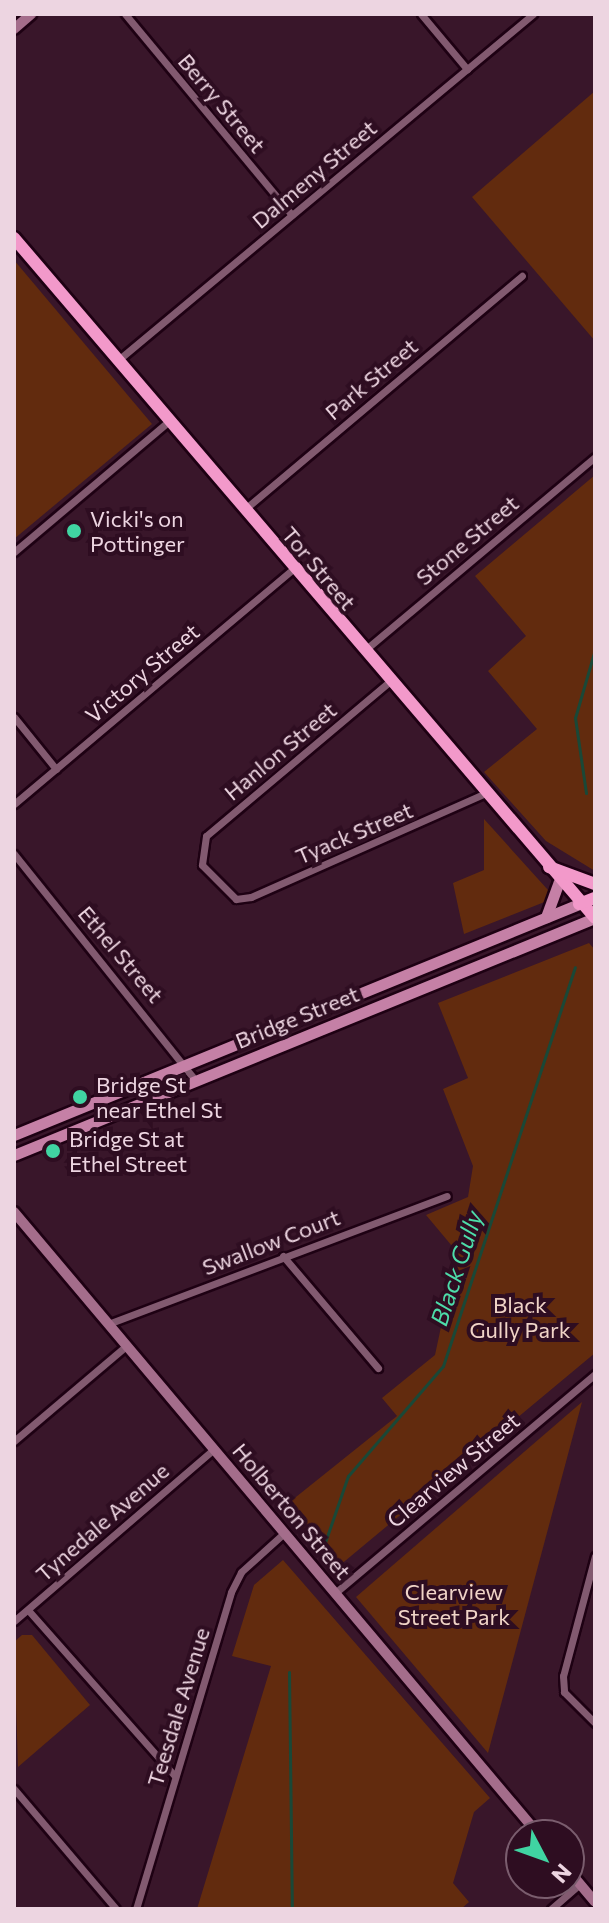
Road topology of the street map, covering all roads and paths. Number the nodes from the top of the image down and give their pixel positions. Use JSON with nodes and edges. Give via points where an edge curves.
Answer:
{"nodes":[{"id":1,"x":31,"y":14,"type":"edge"},
{"id":2,"x":125,"y":14,"type":"edge"},
{"id":3,"x":421,"y":14,"type":"edge"},
{"id":4,"x":533,"y":14,"type":"edge"},
{"id":5,"x":14,"y":29,"type":"edge"},
{"id":6,"x":467,"y":69,"type":"junction"},
{"id":7,"x":292,"y":215,"type":"junction"},
{"id":8,"x":14,"y":238,"type":"edge"},
{"id":9,"x":522,"y":276,"type":"dead end"},
{"id":10,"x":117,"y":361,"type":"junction"},
{"id":11,"x":169,"y":421,"type":"junction"},
{"id":12,"x":595,"y":457,"type":"edge"},
{"id":13,"x":243,"y":510,"type":"junction"},
{"id":14,"x":14,"y":552,"type":"edge"},
{"id":15,"x":293,"y":569,"type":"junction"},
{"id":16,"x":363,"y":651,"type":"junction"},
{"id":17,"x":389,"y":682,"type":"junction"},
{"id":18,"x":14,"y":717,"type":"edge"},
{"id":19,"x":56,"y":769,"type":"junction"},
{"id":20,"x":483,"y":794,"type":"junction"},
{"id":21,"x":14,"y":804,"type":"edge"},
{"id":22,"x":14,"y":854,"type":"edge"},
{"id":23,"x":546,"y":866,"type":"junction"},
{"id":24,"x":559,"y":882,"type":"junction"},
{"id":25,"x":595,"y":884,"type":"edge"},
{"id":26,"x":595,"y":898,"type":"edge"},
{"id":27,"x":236,"y":899,"type":"joint"},
{"id":28,"x":579,"y":904,"type":"junction"},
{"id":29,"x":545,"y":918,"type":"junction"},
{"id":30,"x":594,"y":920,"type":"edge"},
{"id":31,"x":185,"y":1064,"type":"junction"},
{"id":32,"x":195,"y":1080,"type":"junction"},
{"id":33,"x":14,"y":1135,"type":"edge"},
{"id":34,"x":16,"y":1155,"type":"edge"},
{"id":35,"x":447,"y":1196,"type":"dead end"},
{"id":36,"x":14,"y":1212,"type":"edge"},
{"id":37,"x":283,"y":1256,"type":"junction"},
{"id":38,"x":108,"y":1324,"type":"junction"},
{"id":39,"x":127,"y":1345,"type":"junction"},
{"id":40,"x":378,"y":1368,"type":"dead end"},
{"id":41,"x":595,"y":1374,"type":"edge"},
{"id":42,"x":14,"y":1441,"type":"edge"},
{"id":43,"x":213,"y":1450,"type":"junction"},
{"id":44,"x":284,"y":1533,"type":"junction"},
{"id":45,"x":595,"y":1556,"type":"edge"},
{"id":46,"x":335,"y":1593,"type":"junction"},
{"id":47,"x":28,"y":1610,"type":"junction"},
{"id":48,"x":14,"y":1621,"type":"edge"},
{"id":49,"x":595,"y":1723,"type":"edge"},
{"id":50,"x":175,"y":1776,"type":"junction"},
{"id":51,"x":14,"y":1789,"type":"edge"},
{"id":52,"x":526,"y":1819,"type":"edge"},
{"id":53,"x":116,"y":1909,"type":"edge"},
{"id":54,"x":136,"y":1909,"type":"edge"}],
"edges":[{"from":1,"to":5,"type":"main road"},
{"from":2,"to":7,"type":"street","name":"Berry Street"},
{"from":3,"to":6,"type":"street"},
{"from":4,"to":6,"type":"street","name":"Dalmeny Street"},
{"from":6,"to":7,"type":"street","name":"Dalmeny Street"},
{"from":7,"to":10,"type":"street","name":"Dalmeny Street"},
{"from":8,"to":10,"type":"highway","name":"Tor Street"},
{"from":9,"to":13,"type":"street","name":"Park Street"},
{"from":10,"to":11,"type":"highway","name":"Tor Street"},
{"from":11,"to":13,"type":"highway","name":"Tor Street"},
{"from":11,"to":14,"type":"street"},
{"from":12,"to":16,"type":"street","name":"Stone Street"},
{"from":13,"to":15,"type":"highway","name":"Tor Street"},
{"from":15,"to":16,"type":"highway","name":"Tor Street"},
{"from":15,"to":19,"type":"street","name":"Victory Street"},
{"from":16,"to":17,"type":"highway","name":"Tor Street"},
{"from":17,"to":20,"type":"highway","name":"Tor Street"},
{"from":17,"to":27,"type":"street","name":"Hanlon Street","via":[[206,836],[199,850],[202,865]]},
{"from":18,"to":19,"type":"street"},
{"from":19,"to":21,"type":"street","name":"Victory Street"},
{"from":20,"to":23,"type":"highway","name":"Tor Street"},
{"from":20,"to":27,"type":"street","name":"Tyack Street"},
{"from":22,"to":31,"type":"street","name":"Ethel Street"},
{"from":23,"to":24,"type":"highway","name":"Tor Street"},
{"from":23,"to":25,"type":"highway"},
{"from":24,"to":28,"type":"highway","name":"Tor Street"},
{"from":24,"to":29,"type":"main road"},
{"from":26,"to":28,"type":"highway","name":"Bridge Street"},
{"from":28,"to":29,"type":"main road","name":"Bridge Street"},
{"from":28,"to":30,"type":"highway","name":"Tor Street"},
{"from":29,"to":31,"type":"main road","name":"Bridge Street"},
{"from":30,"to":32,"type":"main road","name":"Bridge Street"},
{"from":31,"to":32,"type":"street","name":"Ethel Street"},
{"from":31,"to":33,"type":"main road","name":"Bridge Street"},
{"from":32,"to":34,"type":"main road","name":"Bridge Street"},
{"from":35,"to":37,"type":"street","name":"Swallow Court"},
{"from":36,"to":38,"type":"main road","name":"Holberton Street"},
{"from":37,"to":38,"type":"street","name":"Swallow Court"},
{"from":37,"to":40,"type":"street"},
{"from":38,"to":39,"type":"main road","name":"Holberton Street"},
{"from":39,"to":42,"type":"street"},
{"from":39,"to":43,"type":"main road","name":"Holberton Street"},
{"from":41,"to":46,"type":"street","name":"Clearview Street"},
{"from":43,"to":44,"type":"main road","name":"Holberton Street"},
{"from":43,"to":47,"type":"street","name":"Tynedale Avenue"},
{"from":44,"to":46,"type":"main road","name":"Holberton Street"},
{"from":44,"to":50,"type":"street","name":"Teesdale Avenue","via":[[241,1572],[231,1592]]},
{"from":45,"to":49,"type":"street","via":[[563,1676],[564,1692]]},
{"from":46,"to":52,"type":"main road","name":"Holberton Street"},
{"from":47,"to":48,"type":"street","name":"Tynedale Avenue"},
{"from":47,"to":50,"type":"street"},
{"from":50,"to":54,"type":"street","name":"Teesdale Avenue"},
{"from":51,"to":53,"type":"street"}]}
